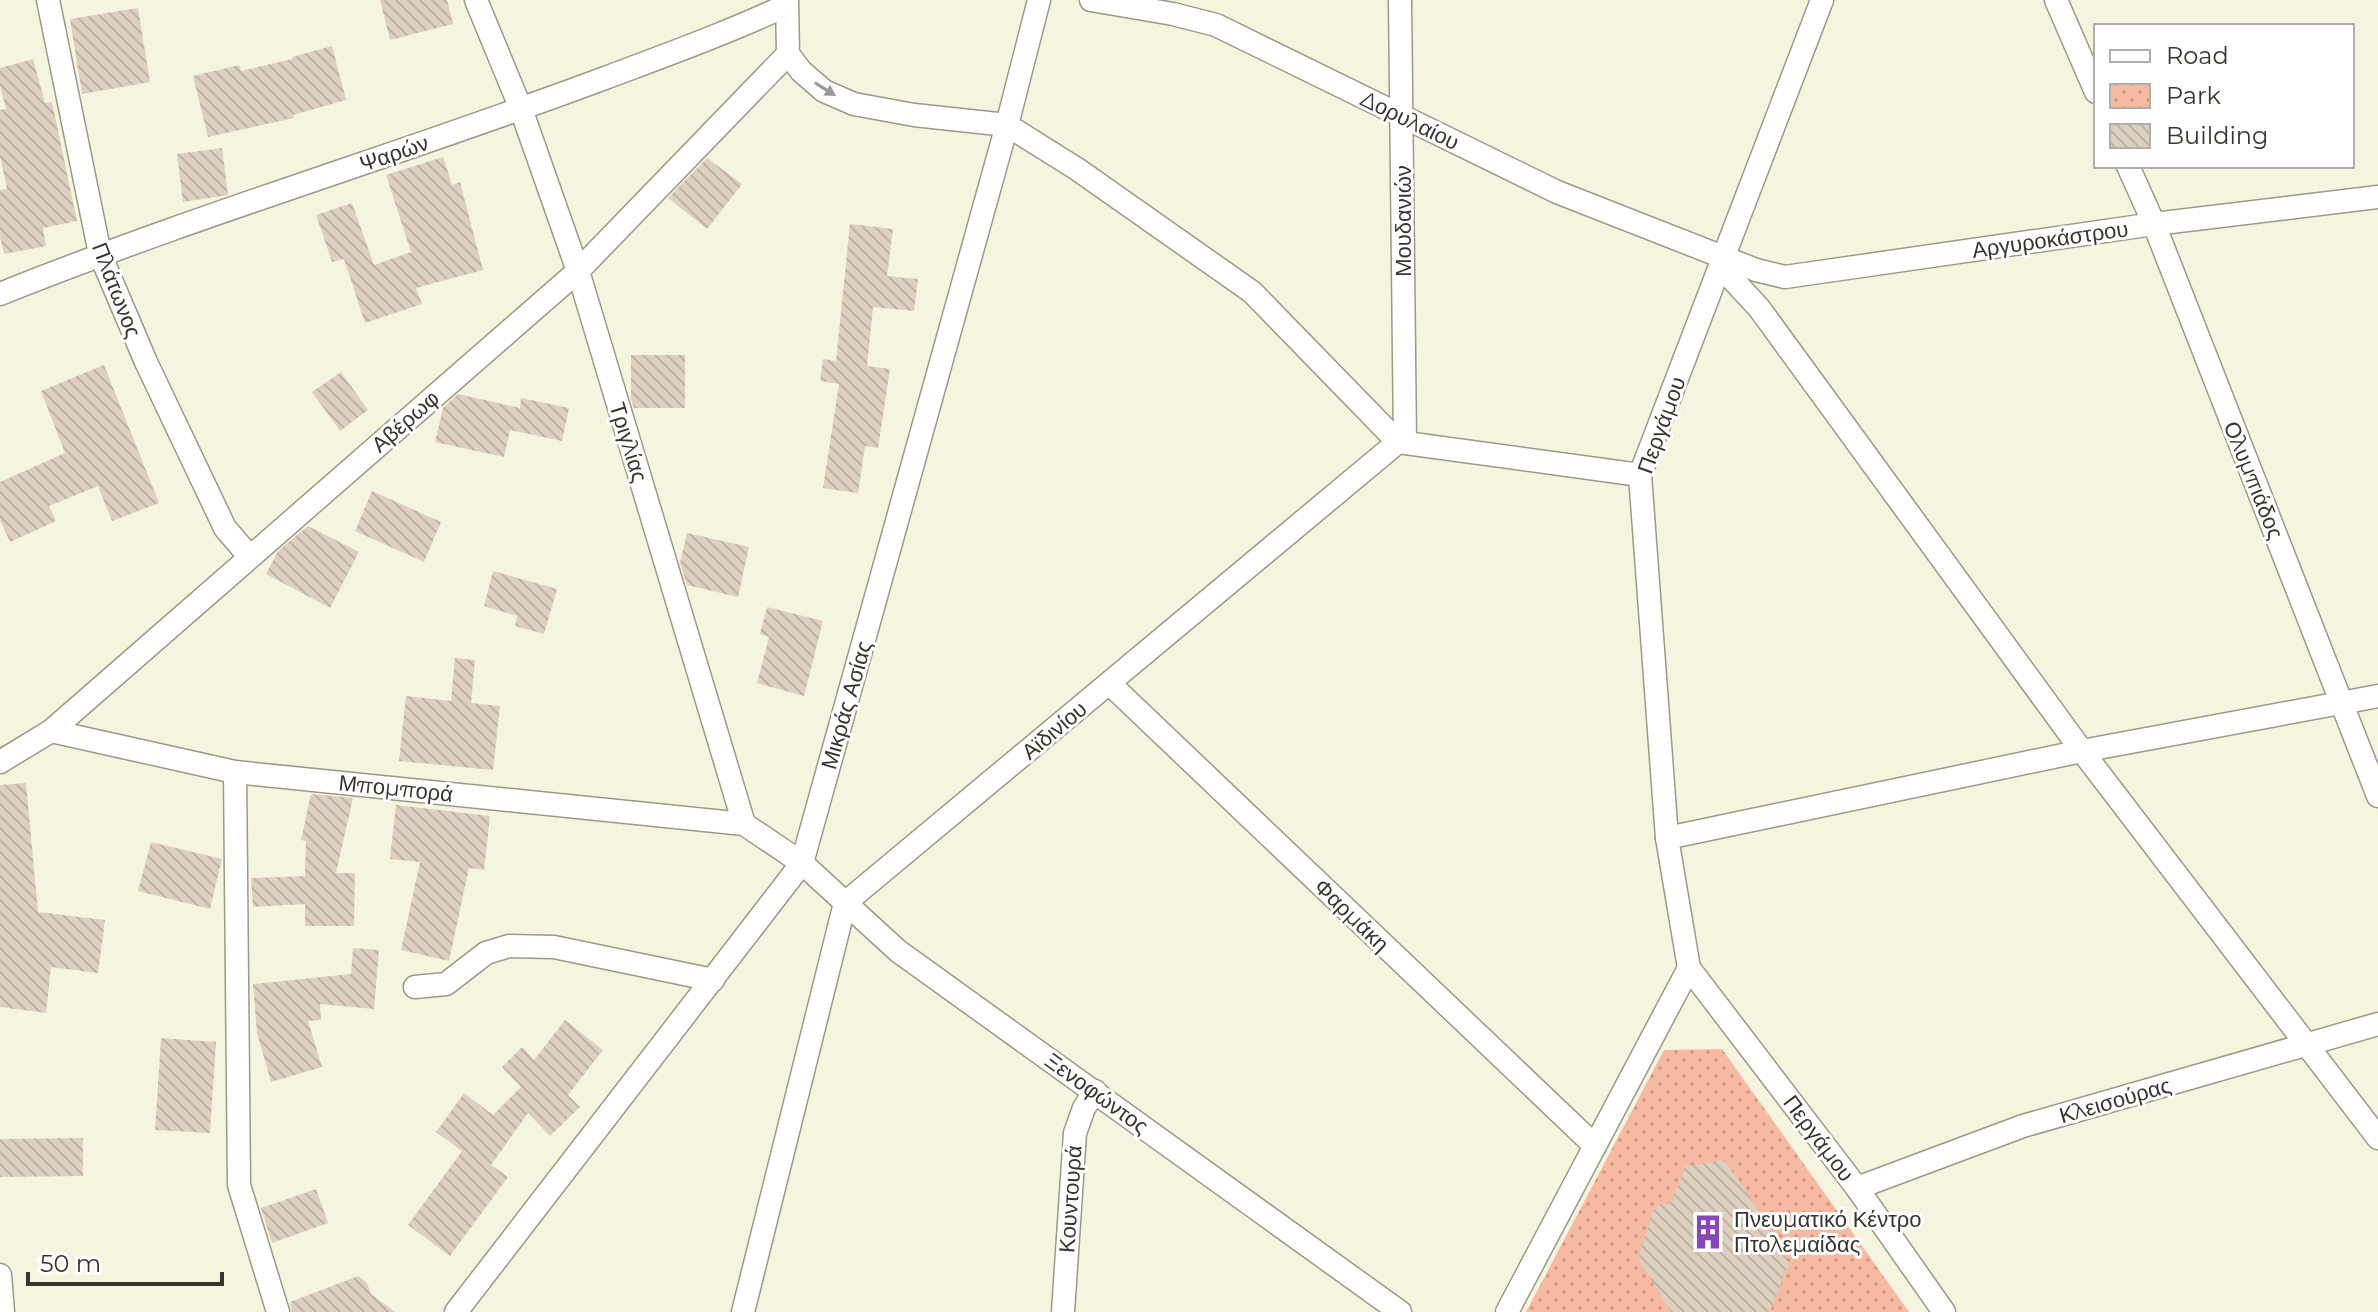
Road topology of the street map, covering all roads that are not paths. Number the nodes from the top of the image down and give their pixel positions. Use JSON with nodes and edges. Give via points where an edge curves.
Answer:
{"nodes":[{"id":1,"x":48,"y":0,"type":"edge"},
{"id":2,"x":476,"y":0,"type":"edge"},
{"id":3,"x":1039,"y":0,"type":"edge"},
{"id":4,"x":1091,"y":0,"type":"edge"},
{"id":5,"x":1400,"y":0,"type":"edge"},
{"id":6,"x":1822,"y":0,"type":"edge"},
{"id":7,"x":2056,"y":0,"type":"edge"},
{"id":8,"x":786,"y":3,"type":"edge"},
{"id":9,"x":788,"y":54,"type":"junction"},
{"id":10,"x":2094,"y":87,"type":"edge"},
{"id":11,"x":521,"y":109,"type":"junction"},
{"id":12,"x":1402,"y":116,"type":"junction"},
{"id":13,"x":1007,"y":125,"type":"junction"},
{"id":14,"x":2129,"y":168,"type":"edge"},
{"id":15,"x":2378,"y":197,"type":"edge"},
{"id":16,"x":2154,"y":224,"type":"junction"},
{"id":17,"x":100,"y":254,"type":"junction"},
{"id":18,"x":1723,"y":262,"type":"junction"},
{"id":19,"x":578,"y":271,"type":"junction"},
{"id":20,"x":0,"y":294,"type":"edge"},
{"id":21,"x":1401,"y":442,"type":"junction"},
{"id":22,"x":1640,"y":475,"type":"junction"},
{"id":23,"x":249,"y":556,"type":"junction"},
{"id":24,"x":1110,"y":684,"type":"junction"},
{"id":25,"x":2378,"y":696,"type":"edge"},
{"id":26,"x":2342,"y":703,"type":"junction"},
{"id":27,"x":51,"y":731,"type":"junction"},
{"id":28,"x":2082,"y":751,"type":"junction"},
{"id":29,"x":0,"y":762,"type":"edge"},
{"id":30,"x":235,"y":772,"type":"junction"},
{"id":31,"x":2378,"y":796,"type":"edge"},
{"id":32,"x":744,"y":824,"type":"junction"},
{"id":33,"x":1667,"y":838,"type":"junction"},
{"id":34,"x":802,"y":863,"type":"junction"},
{"id":35,"x":845,"y":903,"type":"junction"},
{"id":36,"x":1689,"y":968,"type":"junction"},
{"id":37,"x":713,"y":980,"type":"junction"},
{"id":38,"x":415,"y":987,"type":"dead end"},
{"id":39,"x":2378,"y":1024,"type":"edge"},
{"id":40,"x":2308,"y":1045,"type":"junction"},
{"id":41,"x":1095,"y":1091,"type":"junction"},
{"id":42,"x":2378,"y":1138,"type":"edge"},
{"id":43,"x":1595,"y":1146,"type":"junction"},
{"id":44,"x":1857,"y":1188,"type":"junction"},
{"id":45,"x":0,"y":1275,"type":"edge"},
{"id":46,"x":3,"y":1312,"type":"edge"},
{"id":47,"x":278,"y":1312,"type":"edge"},
{"id":48,"x":456,"y":1312,"type":"edge"},
{"id":49,"x":743,"y":1312,"type":"edge"},
{"id":50,"x":1063,"y":1312,"type":"edge"},
{"id":51,"x":1400,"y":1312,"type":"edge"},
{"id":52,"x":1507,"y":1312,"type":"edge"},
{"id":53,"x":1944,"y":1312,"type":"edge"}],
"edges":[{"from":1,"to":17,"type":"street","name":"Πλάτωνος"},
{"from":2,"to":11,"type":"street","name":"Τριγλίας"},
{"from":3,"to":13,"type":"street","name":"Μικράς Ασίας"},
{"from":4,"to":12,"type":"street","name":"Δορυλαίου","via":[[1216,25]]},
{"from":5,"to":12,"type":"street","name":"Μουδανιών"},
{"from":6,"to":18,"type":"street","name":"Περγάμου"},
{"from":7,"to":10,"type":"street"},
{"from":8,"to":9,"type":"street"},
{"from":8,"to":11,"type":"street","name":"Ψαρών","via":[[740,27]]},
{"from":9,"to":13,"type":"street","one_way":true,"via":[[824,91],[854,104]]},
{"from":9,"to":19,"type":"street","name":"Αβέρωφ"},
{"from":11,"to":17,"type":"street","name":"Ψαρών"},
{"from":11,"to":19,"type":"street","name":"Τριγλίας"},
{"from":12,"to":18,"type":"street","name":"Δορυλαίου","via":[[1557,192]]},
{"from":12,"to":21,"type":"street","name":"Μουδανιών"},
{"from":13,"to":21,"type":"street","via":[[1252,292]]},
{"from":13,"to":34,"type":"street","name":"Μικράς Ασίας"},
{"from":14,"to":16,"type":"street","name":"Ολυμπιάδος"},
{"from":15,"to":16,"type":"street","name":"Αργυροκάστρου"},
{"from":16,"to":18,"type":"street","name":"Αργυροκάστρου","via":[[1785,277]]},
{"from":16,"to":26,"type":"street","name":"Ολυμπιάδος"},
{"from":17,"to":20,"type":"street","name":"Ψαρών"},
{"from":17,"to":23,"type":"street","name":"Πλάτωνος","via":[[225,528]]},
{"from":18,"to":22,"type":"street","name":"Περγάμου"},
{"from":18,"to":28,"type":"street"},
{"from":19,"to":23,"type":"street","name":"Αβέρωφ"},
{"from":19,"to":32,"type":"street","name":"Τριγλίας"},
{"from":21,"to":22,"type":"street"},
{"from":21,"to":24,"type":"street","name":"Αϊδινίου"},
{"from":22,"to":33,"type":"street","name":"Περγάμου"},
{"from":23,"to":27,"type":"street","name":"Αβέρωφ"},
{"from":24,"to":35,"type":"street","name":"Αϊδινίου"},
{"from":24,"to":43,"type":"street","name":"Φαρμάκη"},
{"from":25,"to":26,"type":"street"},
{"from":26,"to":28,"type":"street"},
{"from":26,"to":31,"type":"street","name":"Ολυμπιάδος"},
{"from":27,"to":29,"type":"street","name":"Αβέρωφ"},
{"from":27,"to":30,"type":"street","name":"Μπομπορά"},
{"from":28,"to":33,"type":"street"},
{"from":28,"to":40,"type":"street"},
{"from":30,"to":32,"type":"street","name":"Μπομπορά"},
{"from":30,"to":47,"type":"street","via":[[239,1185]]},
{"from":32,"to":34,"type":"street"},
{"from":33,"to":36,"type":"street","name":"Περγάμου"},
{"from":34,"to":35,"type":"street","name":"Ξενοφώντος"},
{"from":34,"to":37,"type":"street","name":"Μικράς Ασίας"},
{"from":35,"to":41,"type":"street","name":"Ξενοφώντος","via":[[898,951]]},
{"from":35,"to":49,"type":"street"},
{"from":36,"to":43,"type":"street"},
{"from":36,"to":44,"type":"street","name":"Περγάμου"},
{"from":37,"to":38,"type":"street","via":[[554,947],[509,946],[486,953],[446,984]]},
{"from":37,"to":48,"type":"street","name":"Μικράς Ασίας"},
{"from":39,"to":40,"type":"street","name":"Κλεισούρας"},
{"from":40,"to":42,"type":"street"},
{"from":40,"to":44,"type":"street","name":"Κλεισούρας","via":[[2023,1126]]},
{"from":41,"to":50,"type":"street","name":"Κουντουρά","via":[[1075,1133]]},
{"from":41,"to":51,"type":"street","name":"Ξενοφώντος"},
{"from":43,"to":52,"type":"street"},
{"from":44,"to":53,"type":"street","name":"Περγάμου"},
{"from":45,"to":46,"type":"street"}]}
